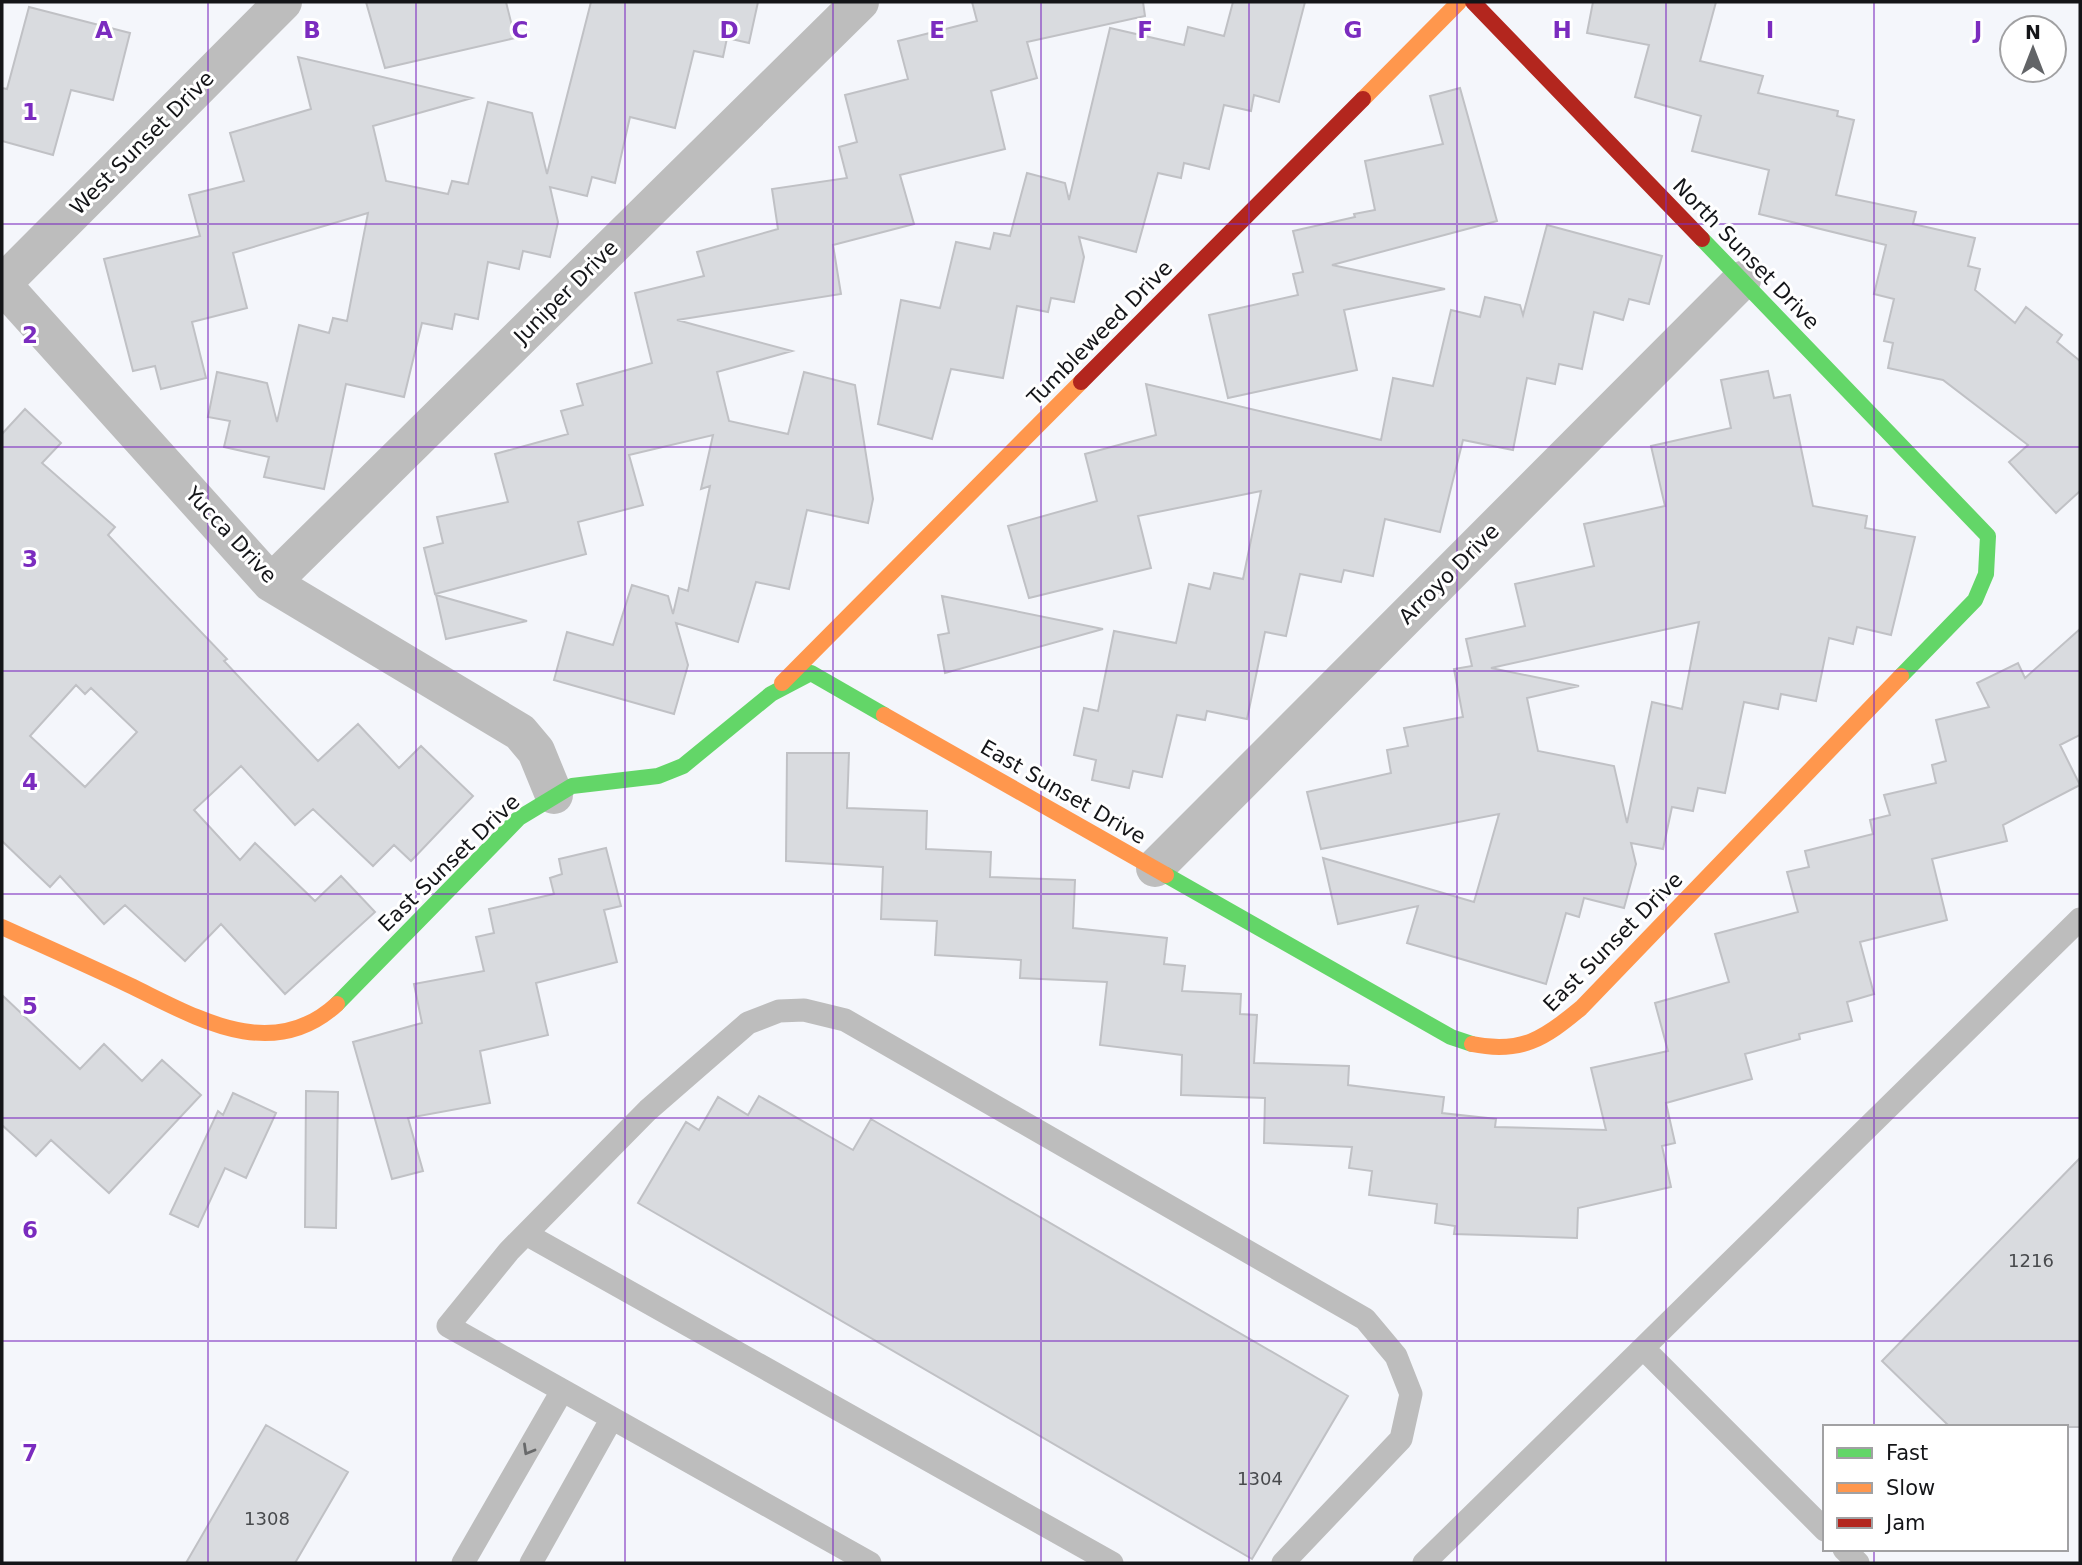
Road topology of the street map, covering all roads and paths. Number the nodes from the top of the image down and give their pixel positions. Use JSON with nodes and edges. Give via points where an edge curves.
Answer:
{"nodes":[{"id":1,"x":282,"y":2,"type":"edge"},
{"id":2,"x":860,"y":2,"type":"edge"},
{"id":3,"x":1459,"y":2,"type":"edge"},
{"id":4,"x":1473,"y":2,"type":"edge"},
{"id":5,"x":1742,"y":280,"type":"junction"},
{"id":6,"x":2,"y":284,"type":"edge"},
{"id":7,"x":1988,"y":536,"type":"joint"},
{"id":8,"x":271,"y":583,"type":"junction"},
{"id":9,"x":771,"y":694,"type":"junction"},
{"id":10,"x":554,"y":795,"type":"junction"},
{"id":11,"x":1155,"y":868,"type":"junction"},
{"id":12,"x":2080,"y":919,"type":"edge"},
{"id":13,"x":2,"y":927,"type":"edge"},
{"id":14,"x":526,"y":1234,"type":"junction"},
{"id":15,"x":1643,"y":1348,"type":"junction"},
{"id":16,"x":562,"y":1391,"type":"junction"},
{"id":17,"x":612,"y":1418,"type":"junction"},
{"id":18,"x":1823,"y":1528,"type":"edge"},
{"id":19,"x":463,"y":1563,"type":"edge"},
{"id":20,"x":531,"y":1563,"type":"edge"},
{"id":21,"x":870,"y":1563,"type":"edge"},
{"id":22,"x":1112,"y":1563,"type":"edge"},
{"id":23,"x":1283,"y":1563,"type":"edge"},
{"id":24,"x":1424,"y":1563,"type":"edge"}],
"edges":[{"from":1,"to":6,"type":"street","name":"West Sunset Drive"},
{"from":2,"to":8,"type":"street","name":"Juniper Drive"},
{"from":3,"to":9,"type":"street","name":"Tumbleweed Drive"},
{"from":4,"to":5,"type":"street","name":"North Sunset Drive"},
{"from":5,"to":7,"type":"street","name":"North Sunset Drive"},
{"from":5,"to":11,"type":"street","name":"Arroyo Drive"},
{"from":6,"to":8,"type":"street","name":"Yucca Drive"},
{"from":7,"to":11,"type":"street","name":"East Sunset Drive","via":[[1986,574],[1975,600],[1581,1008],[1534,1043],[1507,1049],[1478,1047],[1451,1037]]},
{"from":8,"to":10,"type":"street","name":"Yucca Drive","via":[[520,732],[536,751]]},
{"from":9,"to":10,"type":"street","name":"East Sunset Drive","via":[[683,766],[658,776],[572,786]]},
{"from":9,"to":11,"type":"street","name":"East Sunset Drive","via":[[811,673]]},
{"from":10,"to":13,"type":"street","name":"East Sunset Drive","via":[[519,818],[334,1007],[296,1028],[254,1033],[212,1023]]},
{"from":12,"to":15,"type":"lane"},
{"from":14,"to":16,"type":"lane","via":[[448,1326]]},
{"from":14,"to":22,"type":"lane"},
{"from":14,"to":23,"type":"lane","via":[[648,1110],[748,1023],[779,1011],[804,1010],[845,1020],[1365,1319],[1396,1356],[1411,1394],[1401,1439]]},
{"from":15,"to":18,"type":"lane"},
{"from":15,"to":24,"type":"lane"},
{"from":16,"to":17,"type":"lane"},
{"from":16,"to":19,"type":"lane","one_way":true},
{"from":17,"to":20,"type":"lane"},
{"from":17,"to":21,"type":"lane"}]}
